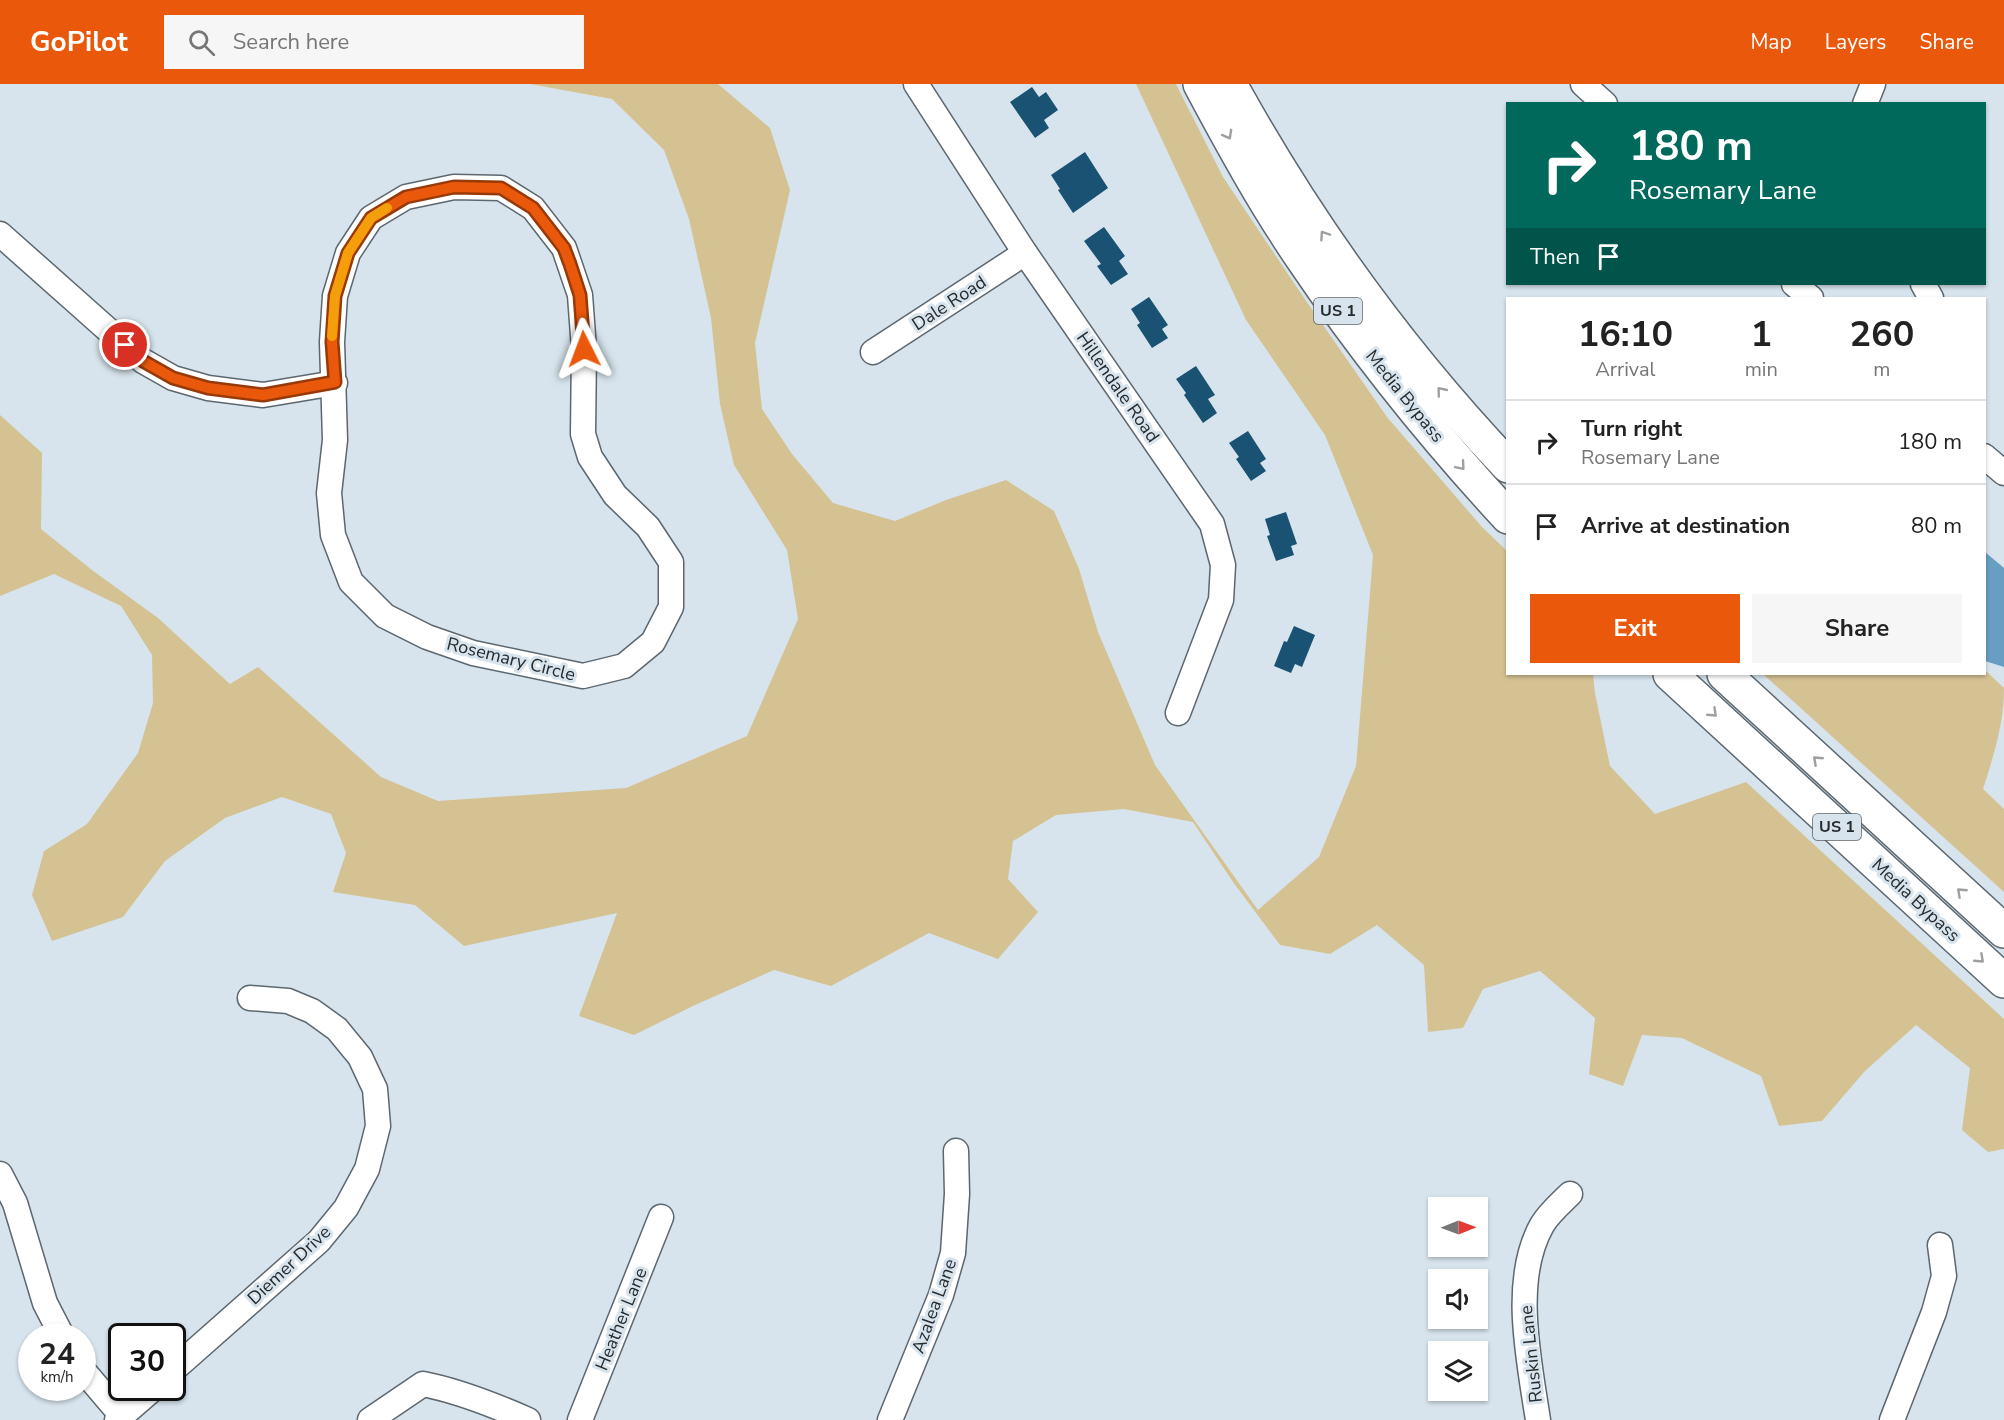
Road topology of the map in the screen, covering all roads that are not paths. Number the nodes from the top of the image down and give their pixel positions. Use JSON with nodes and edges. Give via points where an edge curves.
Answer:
{"nodes":[{"id":1,"x":916,"y":84,"type":"edge"},
{"id":2,"x":1200,"y":84,"type":"edge"},
{"id":3,"x":1230,"y":84,"type":"edge"},
{"id":4,"x":1583,"y":84,"type":"edge"},
{"id":5,"x":1873,"y":84,"type":"edge"},
{"id":6,"x":1603,"y":102,"type":"edge"},
{"id":7,"x":1866,"y":102,"type":"edge"},
{"id":8,"x":0,"y":234,"type":"edge"},
{"id":9,"x":1025,"y":253,"type":"junction"},
{"id":10,"x":1795,"y":285,"type":"edge"},
{"id":11,"x":1810,"y":297,"type":"edge"},
{"id":12,"x":873,"y":352,"type":"dead end"},
{"id":13,"x":335,"y":382,"type":"junction"},
{"id":14,"x":1986,"y":458,"type":"edge"},
{"id":15,"x":1506,"y":464,"type":"edge"},
{"id":16,"x":2004,"y":473,"type":"edge"},
{"id":17,"x":1506,"y":515,"type":"edge"},
{"id":18,"x":1671,"y":675,"type":"edge"},
{"id":19,"x":1725,"y":675,"type":"edge"},
{"id":20,"x":1178,"y":713,"type":"dead end"},
{"id":21,"x":2004,"y":931,"type":"edge"},
{"id":22,"x":2004,"y":981,"type":"edge"},
{"id":23,"x":250,"y":998,"type":"dead end"},
{"id":24,"x":956,"y":1151,"type":"dead end"},
{"id":25,"x":0,"y":1174,"type":"edge"},
{"id":26,"x":1570,"y":1194,"type":"dead end"},
{"id":27,"x":661,"y":1217,"type":"dead end"},
{"id":28,"x":1940,"y":1245,"type":"dead end"},
{"id":29,"x":55,"y":1323,"type":"edge"},
{"id":30,"x":186,"y":1359,"type":"edge"},
{"id":31,"x":96,"y":1388,"type":"edge"},
{"id":32,"x":139,"y":1401,"type":"edge"},
{"id":33,"x":119,"y":1418,"type":"edge"},
{"id":34,"x":370,"y":1420,"type":"edge"},
{"id":35,"x":528,"y":1420,"type":"edge"},
{"id":36,"x":580,"y":1420,"type":"edge"},
{"id":37,"x":890,"y":1420,"type":"edge"},
{"id":38,"x":1538,"y":1420,"type":"edge"},
{"id":39,"x":1892,"y":1420,"type":"edge"}],
"edges":[{"from":1,"to":9,"type":"street","name":"Hillendale Road"},
{"from":2,"to":17,"type":"highway","name":"Media Bypass","number":"US 1","one_way":true,"via":[[1265,200],[1341,315],[1425,424]]},
{"from":15,"to":3,"type":"highway","name":"Media Bypass","number":"US 1","one_way":true,"via":[[1450,403],[1367,296],[1290,184]]},
{"from":4,"to":6,"type":"street"},
{"from":5,"to":7,"type":"street"},
{"from":8,"to":13,"type":"street","via":[[143,361],[173,378],[208,388],[263,395]]},
{"from":9,"to":12,"type":"street","name":"Dale Road"},
{"from":9,"to":20,"type":"street","name":"Hillendale Road","via":[[1212,524],[1223,565],[1221,600]]},
{"from":10,"to":11,"type":"street"},
{"from":13,"to":13,"type":"street","name":"Rosemary Circle","via":[[335,440],[329,493],[333,535],[351,582],[385,616],[427,637],[473,653],[583,676],[624,666],[653,642],[671,608],[671,562],[648,527],[615,495],[590,457],[583,434],[580,295],[564,248],[533,208],[501,188],[454,187],[406,197],[371,218],[348,253],[335,296]]},
{"from":14,"to":16,"type":"street"},
{"from":18,"to":22,"type":"highway","name":"Media Bypass","number":"US 1","one_way":true},
{"from":21,"to":19,"type":"highway","name":"Media Bypass","number":"US 1","one_way":true},
{"from":23,"to":30,"type":"street","name":"Diemer Drive","via":[[288,1001],[312,1011],[338,1029],[360,1057],[375,1089],[378,1126],[368,1169],[346,1208],[319,1241]]},
{"from":24,"to":37,"type":"street","name":"Azalea Lane","via":[[953,1253],[941,1295]]},
{"from":25,"to":29,"type":"street","via":[[15,1203],[45,1303]]},
{"from":26,"to":38,"type":"street","name":"Ruskin Lane","via":[[1543,1223],[1530,1254],[1525,1298],[1527,1347]]},
{"from":27,"to":36,"type":"street","name":"Heather Lane"},
{"from":28,"to":39,"type":"street","via":[[1944,1276]]},
{"from":31,"to":33,"type":"street"},
{"from":32,"to":33,"type":"street"},
{"from":34,"to":35,"type":"street","via":[[423,1384],[494,1405]]}]}
